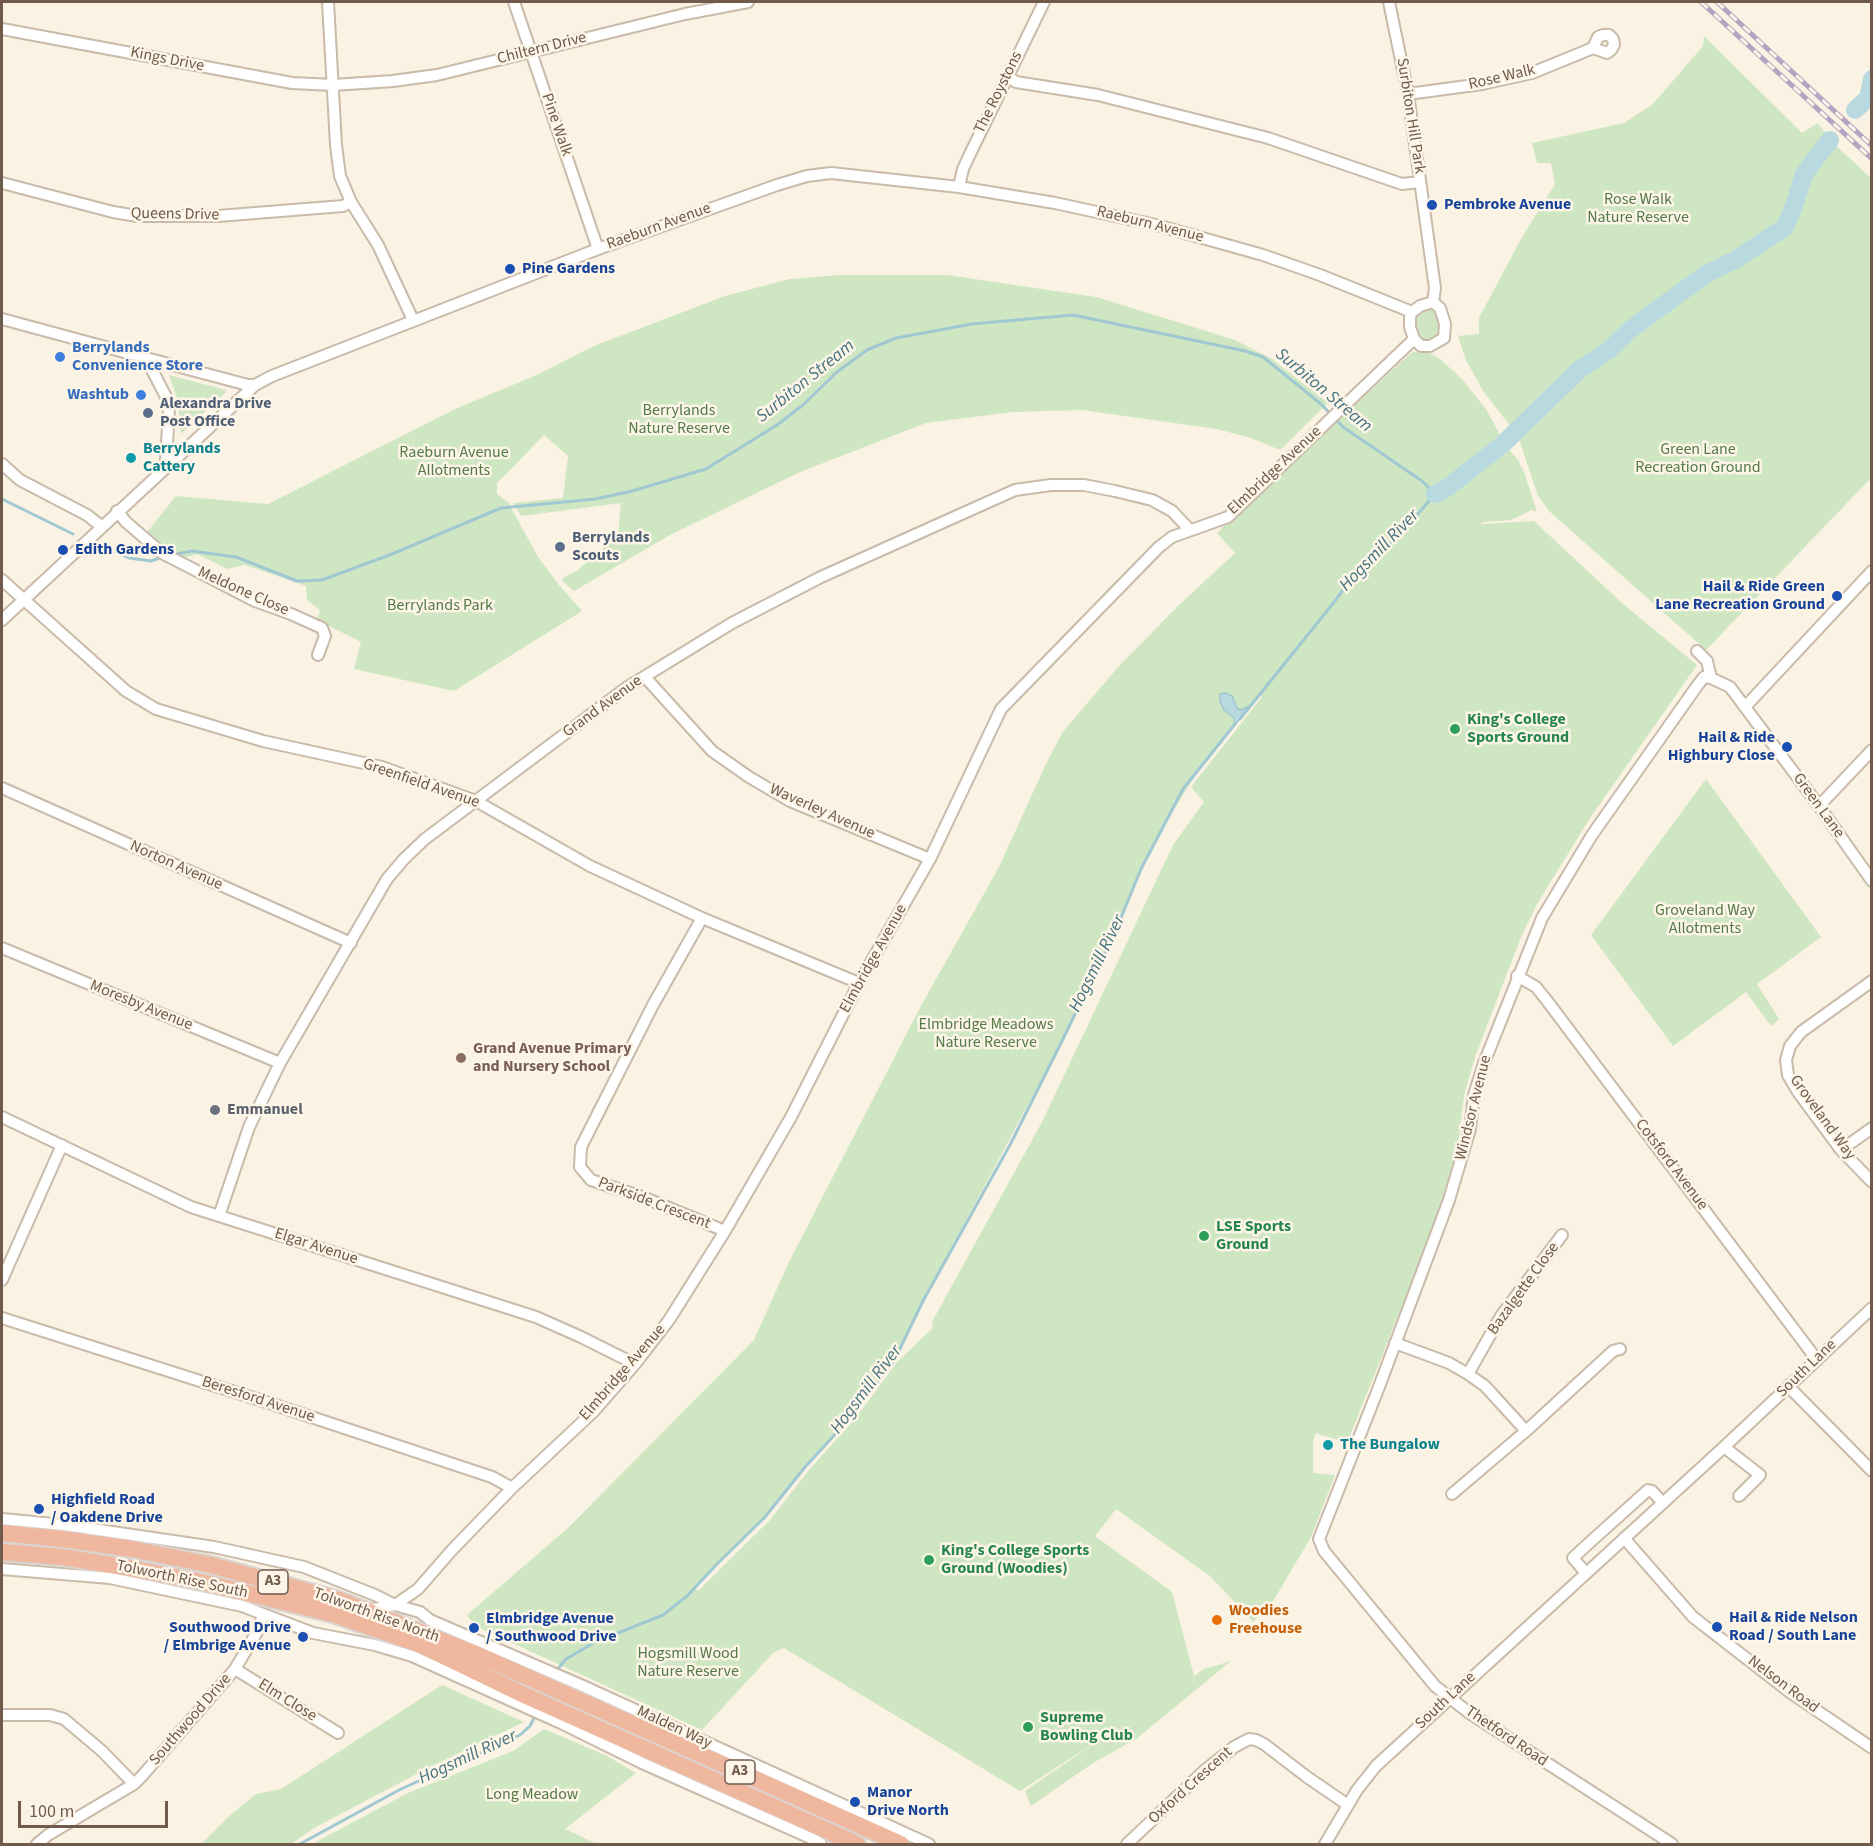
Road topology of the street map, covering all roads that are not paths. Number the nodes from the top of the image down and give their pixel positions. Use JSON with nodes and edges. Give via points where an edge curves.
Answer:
{"nodes":[{"id":1,"x":328,"y":2,"type":"edge"},
{"id":2,"x":514,"y":2,"type":"edge"},
{"id":3,"x":681,"y":2,"type":"edge"},
{"id":4,"x":748,"y":2,"type":"edge"},
{"id":5,"x":1044,"y":2,"type":"edge"},
{"id":6,"x":1389,"y":2,"type":"edge"},
{"id":7,"x":686,"y":14,"type":"junction"},
{"id":8,"x":2,"y":29,"type":"edge"},
{"id":9,"x":1593,"y":48,"type":"dead end"},
{"id":10,"x":531,"y":52,"type":"junction"},
{"id":11,"x":1006,"y":76,"type":"junction"},
{"id":12,"x":333,"y":85,"type":"junction"},
{"id":13,"x":1408,"y":94,"type":"junction"},
{"id":14,"x":1420,"y":182,"type":"junction"},
{"id":15,"x":2,"y":183,"type":"edge"},
{"id":16,"x":959,"y":187,"type":"junction"},
{"id":17,"x":351,"y":202,"type":"junction"},
{"id":18,"x":598,"y":249,"type":"junction"},
{"id":19,"x":1433,"y":302,"type":"junction"},
{"id":20,"x":1412,"y":312,"type":"junction"},
{"id":21,"x":2,"y":319,"type":"edge"},
{"id":22,"x":413,"y":320,"type":"junction"},
{"id":23,"x":1414,"y":339,"type":"junction"},
{"id":24,"x":146,"y":358,"type":"junction"},
{"id":25,"x":255,"y":385,"type":"junction"},
{"id":26,"x":2,"y":464,"type":"edge"},
{"id":27,"x":170,"y":464,"type":"junction"},
{"id":28,"x":117,"y":511,"type":"junction"},
{"id":29,"x":101,"y":526,"type":"junction"},
{"id":30,"x":1190,"y":530,"type":"junction"},
{"id":31,"x":1872,"y":571,"type":"edge"},
{"id":32,"x":2,"y":580,"type":"edge"},
{"id":33,"x":25,"y":600,"type":"junction"},
{"id":34,"x":2,"y":620,"type":"edge"},
{"id":35,"x":1697,"y":651,"type":"dead end"},
{"id":36,"x":318,"y":655,"type":"dead end"},
{"id":37,"x":645,"y":676,"type":"junction"},
{"id":38,"x":1711,"y":678,"type":"junction"},
{"id":39,"x":1745,"y":707,"type":"junction"},
{"id":40,"x":1872,"y":750,"type":"edge"},
{"id":41,"x":2,"y":788,"type":"edge"},
{"id":42,"x":476,"y":801,"type":"junction"},
{"id":43,"x":1819,"y":806,"type":"junction"},
{"id":44,"x":930,"y":859,"type":"junction"},
{"id":45,"x":1872,"y":881,"type":"edge"},
{"id":46,"x":702,"y":918,"type":"junction"},
{"id":47,"x":351,"y":943,"type":"junction"},
{"id":48,"x":2,"y":948,"type":"edge"},
{"id":49,"x":1517,"y":976,"type":"junction"},
{"id":50,"x":1872,"y":981,"type":"edge"},
{"id":51,"x":860,"y":983,"type":"junction"},
{"id":52,"x":280,"y":1064,"type":"junction"},
{"id":53,"x":2,"y":1117,"type":"edge"},
{"id":54,"x":1872,"y":1128,"type":"edge"},
{"id":55,"x":62,"y":1145,"type":"junction"},
{"id":56,"x":1841,"y":1150,"type":"junction"},
{"id":57,"x":1872,"y":1182,"type":"edge"},
{"id":58,"x":219,"y":1216,"type":"junction"},
{"id":59,"x":725,"y":1231,"type":"junction"},
{"id":60,"x":1562,"y":1235,"type":"dead end"},
{"id":61,"x":2,"y":1280,"type":"edge"},
{"id":62,"x":1872,"y":1308,"type":"edge"},
{"id":63,"x":2,"y":1318,"type":"edge"},
{"id":64,"x":1395,"y":1343,"type":"junction"},
{"id":65,"x":1620,"y":1349,"type":"dead end"},
{"id":66,"x":1818,"y":1360,"type":"junction"},
{"id":67,"x":635,"y":1364,"type":"junction"},
{"id":68,"x":1468,"y":1374,"type":"junction"},
{"id":69,"x":1789,"y":1387,"type":"junction"},
{"id":70,"x":1526,"y":1431,"type":"junction"},
{"id":71,"x":1725,"y":1447,"type":"junction"},
{"id":72,"x":1872,"y":1471,"type":"edge"},
{"id":73,"x":512,"y":1488,"type":"junction"},
{"id":74,"x":1452,"y":1494,"type":"dead end"},
{"id":75,"x":1738,"y":1496,"type":"dead end"},
{"id":76,"x":1662,"y":1502,"type":"junction"},
{"id":77,"x":2,"y":1520,"type":"edge"},
{"id":78,"x":2,"y":1533,"type":"edge"},
{"id":79,"x":1624,"y":1538,"type":"junction"},
{"id":80,"x":1320,"y":1544,"type":"joint"},
{"id":81,"x":2,"y":1552,"type":"edge"},
{"id":82,"x":2,"y":1569,"type":"edge"},
{"id":83,"x":1586,"y":1573,"type":"junction"},
{"id":84,"x":418,"y":1589,"type":"junction"},
{"id":85,"x":394,"y":1605,"type":"junction"},
{"id":86,"x":369,"y":1611,"type":"junction"},
{"id":87,"x":420,"y":1612,"type":"junction"},
{"id":88,"x":263,"y":1615,"type":"junction"},
{"id":89,"x":235,"y":1669,"type":"junction"},
{"id":90,"x":535,"y":1673,"type":"junction"},
{"id":91,"x":581,"y":1692,"type":"junction"},
{"id":92,"x":1449,"y":1698,"type":"junction"},
{"id":93,"x":522,"y":1700,"type":"junction"},
{"id":94,"x":2,"y":1715,"type":"edge"},
{"id":95,"x":566,"y":1720,"type":"junction"},
{"id":96,"x":338,"y":1733,"type":"dead end"},
{"id":97,"x":1872,"y":1748,"type":"edge"},
{"id":98,"x":135,"y":1784,"type":"junction"},
{"id":99,"x":1348,"y":1805,"type":"junction"},
{"id":100,"x":37,"y":1845,"type":"edge"},
{"id":101,"x":820,"y":1845,"type":"edge"},
{"id":102,"x":857,"y":1845,"type":"edge"},
{"id":103,"x":902,"y":1845,"type":"edge"},
{"id":104,"x":929,"y":1845,"type":"edge"},
{"id":105,"x":1127,"y":1845,"type":"edge"},
{"id":106,"x":1325,"y":1845,"type":"edge"},
{"id":107,"x":1672,"y":1845,"type":"edge"}],
"edges":[{"from":1,"to":12,"type":"street"},
{"from":2,"to":10,"type":"street","name":"Pine Walk"},
{"from":3,"to":7,"type":"street"},
{"from":4,"to":7,"type":"street","name":"Chiltern Drive"},
{"from":5,"to":11,"type":"street","name":"The Roystons"},
{"from":6,"to":13,"type":"street","name":"Surbiton Hill Park"},
{"from":7,"to":10,"type":"street","name":"Chiltern Drive"},
{"from":8,"to":12,"type":"street","name":"Kings Drive","via":[[292,83]]},
{"from":9,"to":13,"type":"street","name":"Rose Walk","via":[[1532,73]]},
{"from":10,"to":12,"type":"street","name":"Chiltern Drive","via":[[437,75]]},
{"from":10,"to":18,"type":"street","name":"Pine Walk"},
{"from":11,"to":14,"type":"street","via":[[1016,82],[1098,95],[1268,138],[1402,184]]},
{"from":11,"to":16,"type":"street","name":"The Roystons","via":[[963,169]]},
{"from":12,"to":17,"type":"street","via":[[340,176]]},
{"from":13,"to":14,"type":"street","name":"Surbiton Hill Park"},
{"from":14,"to":19,"type":"street","name":"Surbiton Hill Park","via":[[1435,288]]},
{"from":15,"to":17,"type":"street","name":"Queens Drive","via":[[137,216],[218,216],[343,206]]},
{"from":16,"to":18,"type":"street","name":"Raeburn Avenue","via":[[842,174],[807,176]]},
{"from":16,"to":20,"type":"street","name":"Raeburn Avenue","via":[[1156,225],[1311,272]]},
{"from":17,"to":22,"type":"street","via":[[378,245]]},
{"from":18,"to":22,"type":"street","name":"Raeburn Avenue"},
{"from":19,"to":20,"type":"street"},
{"from":19,"to":23,"type":"street","via":[[1440,308],[1445,324],[1444,338],[1430,346],[1421,346]]},
{"from":20,"to":23,"type":"street","via":[[1410,327]]},
{"from":21,"to":24,"type":"street"},
{"from":22,"to":25,"type":"street","name":"Raeburn Avenue"},
{"from":23,"to":30,"type":"street","name":"Elmbridge Avenue","via":[[1228,517]]},
{"from":24,"to":25,"type":"street"},
{"from":24,"to":27,"type":"street","via":[[169,408],[166,461]]},
{"from":25,"to":27,"type":"street","name":"Raeburn Avenue"},
{"from":26,"to":29,"type":"street","via":[[20,480]]},
{"from":27,"to":28,"type":"street","name":"Raeburn Avenue"},
{"from":28,"to":29,"type":"street","name":"Raeburn Avenue"},
{"from":28,"to":36,"type":"street","name":"Meldone Close","via":[[162,553],[255,601],[322,628],[325,636]]},
{"from":29,"to":33,"type":"street","name":"Raeburn Avenue"},
{"from":30,"to":37,"type":"street","name":"Grand Avenue","via":[[1172,511],[1152,500],[1084,485],[1051,484],[1015,490],[821,577],[732,623]]},
{"from":30,"to":44,"type":"street","name":"Elmbridge Avenue","via":[[1159,547],[1001,710]]},
{"from":31,"to":39,"type":"street"},
{"from":32,"to":33,"type":"street","name":"Greenfield Avenue"},
{"from":33,"to":34,"type":"street","name":"Raeburn Avenue"},
{"from":33,"to":42,"type":"street","name":"Greenfield Avenue","via":[[126,691],[156,709],[263,741],[382,767]]},
{"from":35,"to":38,"type":"street","name":"Green Lane","via":[[1707,661]]},
{"from":37,"to":42,"type":"street","name":"Grand Avenue"},
{"from":37,"to":44,"type":"street","name":"Waverley Avenue","via":[[712,751],[749,777],[790,801]]},
{"from":38,"to":39,"type":"street","name":"Green Lane","via":[[1730,687]]},
{"from":38,"to":49,"type":"street","name":"Windsor Avenue","via":[[1704,677],[1697,686],[1592,834],[1542,918]]},
{"from":39,"to":43,"type":"street","name":"Green Lane"},
{"from":40,"to":43,"type":"street"},
{"from":41,"to":47,"type":"street","name":"Norton Avenue"},
{"from":42,"to":46,"type":"street","name":"Greenfield Avenue","via":[[590,866]]},
{"from":42,"to":47,"type":"street","name":"Grand Avenue","via":[[404,859],[387,879]]},
{"from":43,"to":45,"type":"street","name":"Green Lane"},
{"from":44,"to":51,"type":"street","name":"Elmbridge Avenue"},
{"from":46,"to":51,"type":"street","name":"Greenfield Avenue"},
{"from":46,"to":59,"type":"street","name":"Parkside Crescent","via":[[580,1147],[580,1167],[591,1180]]},
{"from":47,"to":52,"type":"street","name":"Grand Avenue"},
{"from":48,"to":52,"type":"street","name":"Moresby Avenue"},
{"from":49,"to":64,"type":"street","name":"Windsor Avenue","via":[[1474,1095],[1470,1129],[1449,1200]]},
{"from":49,"to":66,"type":"street","name":"Cotsford Avenue","via":[[1536,987],[1548,1002]]},
{"from":50,"to":56,"type":"street","name":"Groveland Way","via":[[1801,1032],[1790,1046],[1786,1060],[1793,1084]]},
{"from":51,"to":59,"type":"street","name":"Elmbridge Avenue","via":[[791,1117]]},
{"from":52,"to":58,"type":"street","name":"Grand Avenue","via":[[249,1127]]},
{"from":53,"to":55,"type":"street","name":"Elgar Avenue"},
{"from":54,"to":56,"type":"street"},
{"from":55,"to":58,"type":"street","name":"Elgar Avenue","via":[[191,1207]]},
{"from":55,"to":61,"type":"street"},
{"from":56,"to":57,"type":"street","name":"Groveland Way"},
{"from":58,"to":67,"type":"street","name":"Elgar Avenue","via":[[536,1317]]},
{"from":59,"to":67,"type":"street","name":"Elmbridge Avenue","via":[[669,1320]]},
{"from":60,"to":68,"type":"street","name":"Bazalgette Close","via":[[1501,1316]]},
{"from":62,"to":66,"type":"street","name":"South Lane"},
{"from":63,"to":73,"type":"street","name":"Beresford Avenue","via":[[492,1477]]},
{"from":64,"to":68,"type":"street"},
{"from":64,"to":80,"type":"street","name":"Windsor Avenue"},
{"from":65,"to":70,"type":"street","via":[[1613,1351]]},
{"from":66,"to":69,"type":"street","name":"South Lane"},
{"from":67,"to":73,"type":"street","name":"Elmbridge Avenue","via":[[594,1411]]},
{"from":68,"to":70,"type":"street","via":[[1485,1386]]},
{"from":69,"to":71,"type":"street","name":"South Lane"},
{"from":69,"to":72,"type":"street"},
{"from":70,"to":74,"type":"street"},
{"from":71,"to":75,"type":"street","via":[[1760,1475]]},
{"from":71,"to":76,"type":"street","name":"South Lane"},
{"from":73,"to":84,"type":"street","name":"Elmbridge Avenue"},
{"from":76,"to":79,"type":"street","name":"South Lane"},
{"from":76,"to":83,"type":"street","via":[[1648,1490],[1573,1558]]},
{"from":77,"to":85,"type":"street","name":"Tolworth Rise North","via":[[65,1525],[276,1559]]},
{"from":78,"to":86,"type":"highway","name":"Tolworth Rise North","number":"A3","via":[[120,1547],[211,1565]]},
{"from":79,"to":83,"type":"street","name":"South Lane"},
{"from":79,"to":97,"type":"street","name":"Nelson Road","via":[[1694,1617],[1791,1693]]},
{"from":80,"to":92,"type":"street","name":"Thetford Road","via":[[1435,1686]]},
{"from":81,"to":93,"type":"highway","name":"Tolworth Rise South","number":"A3","via":[[62,1557],[206,1582],[333,1614],[421,1645]]},
{"from":82,"to":88,"type":"street","name":"Tolworth Rise South","via":[[110,1578],[242,1605]]},
{"from":83,"to":92,"type":"street","name":"South Lane"},
{"from":84,"to":85,"type":"street","name":"Elmbridge Avenue"},
{"from":84,"to":87,"type":"street"},
{"from":85,"to":86,"type":"street","name":"Elmbridge Avenue"},
{"from":85,"to":87,"type":"street","name":"Malden Way"},
{"from":86,"to":90,"type":"highway","name":"Tolworth Rise North","number":"A3"},
{"from":87,"to":90,"type":"street","name":"Malden Way"},
{"from":88,"to":89,"type":"street","name":"Southwood Drive"},
{"from":88,"to":93,"type":"street","name":"Tolworth Rise South","via":[[313,1633],[412,1656]]},
{"from":89,"to":96,"type":"street","name":"Elm Close"},
{"from":89,"to":98,"type":"street","name":"Southwood Drive"},
{"from":90,"to":91,"type":"highway","name":"Malden Way","number":"A3"},
{"from":91,"to":103,"type":"highway","name":"Malden Way","number":"A3"},
{"from":91,"to":104,"type":"street","name":"Malden Way"},
{"from":92,"to":99,"type":"street","name":"South Lane","via":[[1376,1766]]},
{"from":92,"to":107,"type":"street","name":"Thetford Road"},
{"from":93,"to":95,"type":"highway","name":"Malden Way","number":"A3"},
{"from":94,"to":98,"type":"street","via":[[50,1715],[64,1719]]},
{"from":95,"to":101,"type":"street","name":"Malden Way","via":[[642,1763]]},
{"from":95,"to":102,"type":"highway","name":"Malden Way","number":"A3"},
{"from":98,"to":100,"type":"street","name":"Southwood Drive"},
{"from":99,"to":105,"type":"street","name":"Oxford Crescent","via":[[1264,1744],[1249,1739],[1215,1761]]},
{"from":99,"to":106,"type":"street","name":"South Lane"}]}
